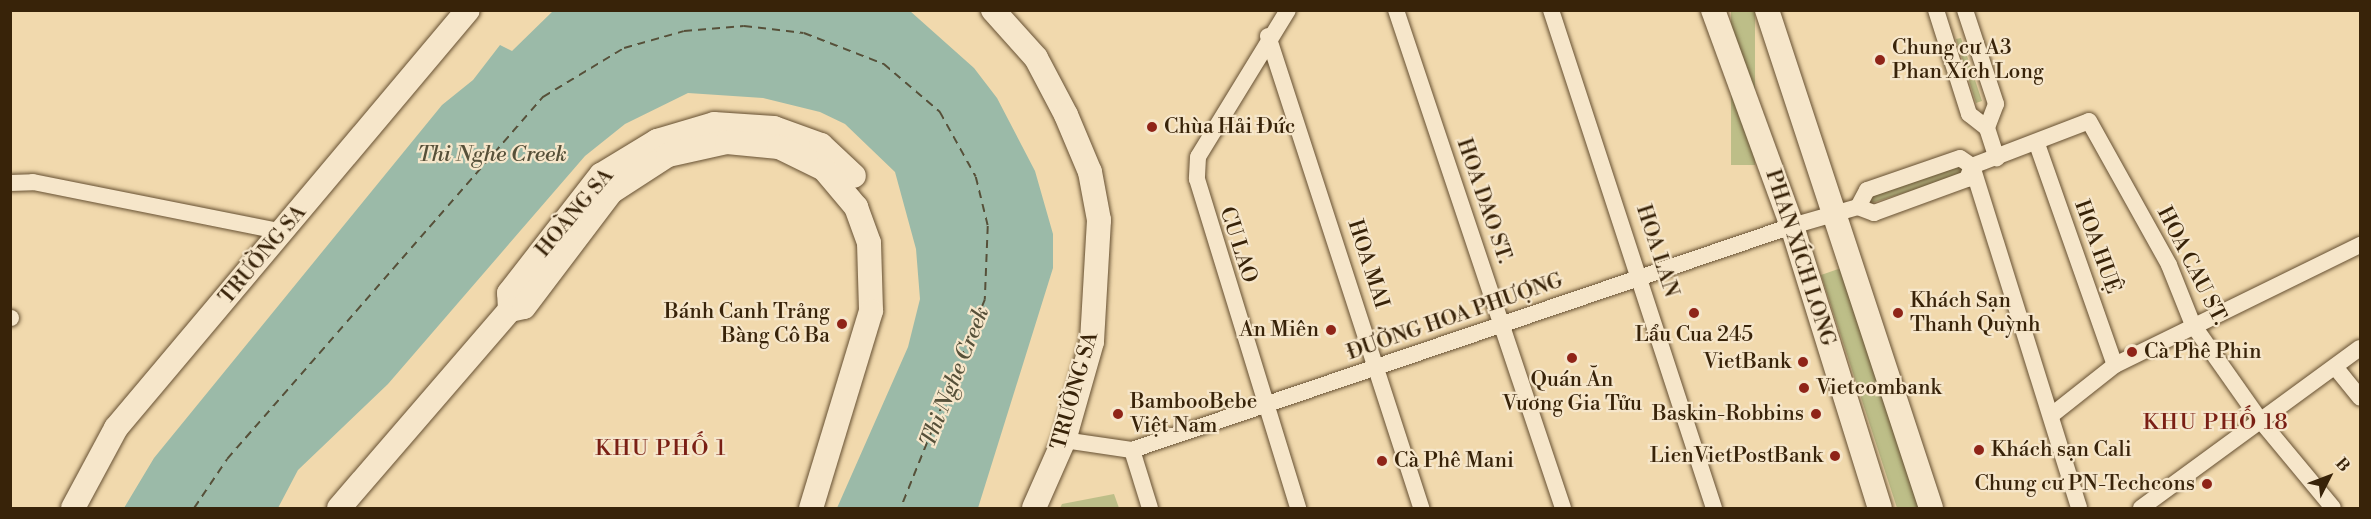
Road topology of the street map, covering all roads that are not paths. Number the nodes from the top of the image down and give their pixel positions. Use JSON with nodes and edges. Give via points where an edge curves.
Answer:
{"nodes":[{"id":1,"x":468,"y":10,"type":"edge"},
{"id":2,"x":993,"y":10,"type":"edge"},
{"id":3,"x":1288,"y":10,"type":"edge"},
{"id":4,"x":1396,"y":10,"type":"edge"},
{"id":5,"x":1551,"y":10,"type":"edge"},
{"id":6,"x":1713,"y":10,"type":"edge"},
{"id":7,"x":1767,"y":10,"type":"edge"},
{"id":8,"x":1936,"y":10,"type":"edge"},
{"id":9,"x":1968,"y":18,"type":"edge"},
{"id":10,"x":1944,"y":35,"type":"junction"},
{"id":11,"x":1268,"y":36,"type":"junction"},
{"id":12,"x":1988,"y":128,"type":"junction"},
{"id":13,"x":2037,"y":144,"type":"junction"},
{"id":14,"x":1997,"y":158,"type":"junction"},
{"id":15,"x":1972,"y":165,"type":"junction"},
{"id":16,"x":10,"y":183,"type":"edge"},
{"id":17,"x":1858,"y":207,"type":"junction"},
{"id":18,"x":1834,"y":214,"type":"junction"},
{"id":19,"x":1792,"y":226,"type":"junction"},
{"id":20,"x":284,"y":232,"type":"junction"},
{"id":21,"x":2361,"y":246,"type":"edge"},
{"id":22,"x":1642,"y":276,"type":"junction"},
{"id":23,"x":2193,"y":325,"type":"junction"},
{"id":24,"x":1502,"y":327,"type":"junction"},
{"id":25,"x":2361,"y":348,"type":"edge"},
{"id":26,"x":2115,"y":365,"type":"junction"},
{"id":27,"x":1378,"y":367,"type":"junction"},
{"id":28,"x":2336,"y":368,"type":"junction"},
{"id":29,"x":2361,"y":398,"type":"edge"},
{"id":30,"x":1265,"y":405,"type":"junction"},
{"id":31,"x":2053,"y":414,"type":"junction"},
{"id":32,"x":2260,"y":420,"type":"junction"},
{"id":33,"x":1064,"y":440,"type":"junction"},
{"id":34,"x":1132,"y":450,"type":"junction"},
{"id":35,"x":73,"y":508,"type":"edge"},
{"id":36,"x":339,"y":508,"type":"edge"},
{"id":37,"x":810,"y":508,"type":"edge"},
{"id":38,"x":1034,"y":508,"type":"edge"},
{"id":39,"x":1150,"y":508,"type":"edge"},
{"id":40,"x":1298,"y":508,"type":"edge"},
{"id":41,"x":1421,"y":508,"type":"edge"},
{"id":42,"x":1563,"y":508,"type":"edge"},
{"id":43,"x":1714,"y":508,"type":"edge"},
{"id":44,"x":1880,"y":508,"type":"edge"},
{"id":45,"x":1930,"y":508,"type":"edge"},
{"id":46,"x":2079,"y":508,"type":"edge"},
{"id":47,"x":2141,"y":508,"type":"edge"},
{"id":48,"x":2333,"y":508,"type":"edge"}],
"edges":[{"from":1,"to":20,"type":"street","name":"TRƯỜNG SA"},
{"from":2,"to":33,"type":"street","name":"TRƯỜNG SA","via":[[1036,58],[1066,116],[1090,172],[1100,220],[1092,342]]},
{"from":3,"to":11,"type":"street","name":"CU LAO"},
{"from":4,"to":24,"type":"street","name":"HOA DAO ST."},
{"from":5,"to":22,"type":"street","name":"HOA LAN"},
{"from":6,"to":19,"type":"street","name":"PHAN XÍCH LONG"},
{"from":7,"to":18,"type":"street"},
{"from":8,"to":10,"type":"street"},
{"from":9,"to":10,"type":"street"},
{"from":9,"to":12,"type":"street","via":[[1996,104]]},
{"from":10,"to":12,"type":"street","via":[[1969,114]]},
{"from":11,"to":27,"type":"street","name":"HOA MAI"},
{"from":11,"to":30,"type":"street","name":"CU LAO","via":[[1198,157],[1197,178]]},
{"from":12,"to":14,"type":"street"},
{"from":13,"to":14,"type":"street"},
{"from":13,"to":23,"type":"street","name":"HOA CAU ST.","via":[[2089,122],[2169,265]]},
{"from":13,"to":26,"type":"street","name":"HOA HUỆ"},
{"from":14,"to":15,"type":"street"},
{"from":15,"to":17,"type":"street","via":[[1967,178],[1874,213]]},
{"from":15,"to":17,"type":"street","via":[[1960,158],[1867,190]]},
{"from":15,"to":31,"type":"street"},
{"from":16,"to":20,"type":"street","via":[[33,182]]},
{"from":17,"to":18,"type":"street"},
{"from":18,"to":19,"type":"street","name":"ĐƯỜNG HOA PHƯỢNG"},
{"from":18,"to":45,"type":"street"},
{"from":19,"to":22,"type":"street","name":"ĐƯỜNG HOA PHƯỢNG"},
{"from":19,"to":44,"type":"street","name":"PHAN XÍCH LONG"},
{"from":20,"to":35,"type":"street","name":"TRƯỜNG SA","via":[[116,428]]},
{"from":21,"to":23,"type":"street"},
{"from":22,"to":24,"type":"street","name":"ĐƯỜNG HOA PHƯỢNG"},
{"from":22,"to":43,"type":"street","name":"HOA LAN"},
{"from":23,"to":26,"type":"street"},
{"from":23,"to":32,"type":"street","name":"HOA CAU ST."},
{"from":24,"to":27,"type":"street","name":"ĐƯỜNG HOA PHƯỢNG"},
{"from":24,"to":42,"type":"street","name":"HOA DAO ST."},
{"from":25,"to":28,"type":"street"},
{"from":26,"to":31,"type":"street"},
{"from":27,"to":30,"type":"street","name":"ĐƯỜNG HOA PHƯỢNG"},
{"from":27,"to":41,"type":"street","name":"HOA MAI"},
{"from":28,"to":29,"type":"street"},
{"from":28,"to":32,"type":"street"},
{"from":30,"to":34,"type":"street","name":"ĐƯỜNG HOA PHƯỢNG"},
{"from":30,"to":40,"type":"street","name":"CU LAO"},
{"from":31,"to":46,"type":"street"},
{"from":32,"to":47,"type":"street"},
{"from":32,"to":48,"type":"street","name":"HOA CAU ST."},
{"from":33,"to":34,"type":"street","name":"ĐƯỜNG HOA PHƯỢNG"},
{"from":33,"to":38,"type":"street","name":"TRƯỜNG SA"},
{"from":34,"to":39,"type":"street"},
{"from":36,"to":37,"type":"street","name":"HOÀNG SA","via":[[510,310],[509,293],[529,284],[601,175],[627,156],[714,124],[774,128],[821,145],[842,162],[880,225],[889,259],[890,303],[862,364],[854,407],[841,418]]}]}
